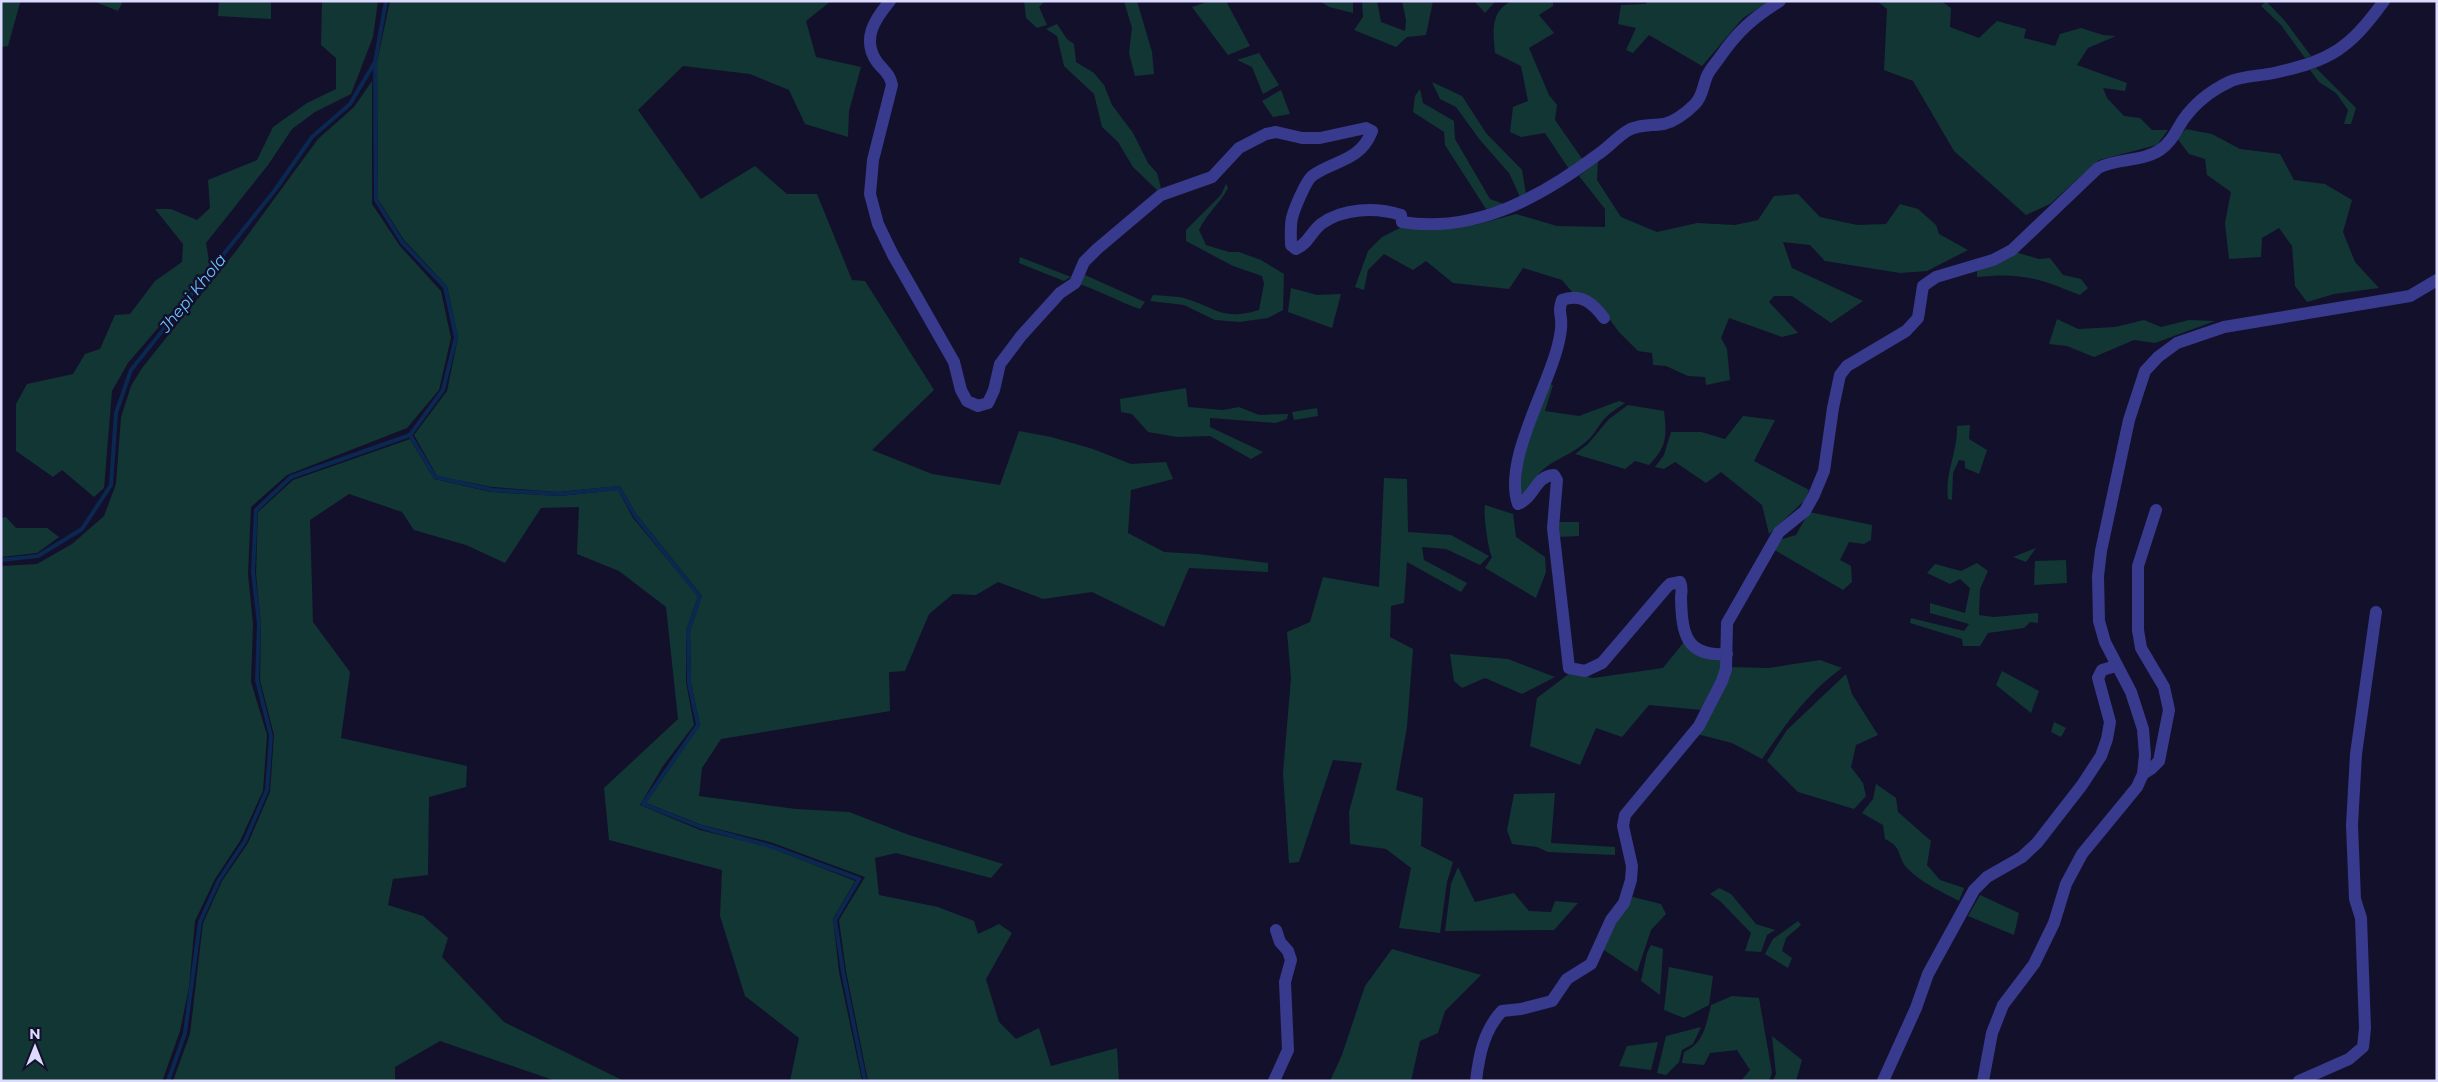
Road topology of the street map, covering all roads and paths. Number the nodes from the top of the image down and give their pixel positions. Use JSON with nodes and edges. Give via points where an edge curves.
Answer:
{"nodes":[{"id":1,"x":890,"y":1,"type":"edge"},
{"id":2,"x":1780,"y":1,"type":"edge"},
{"id":3,"x":2384,"y":1,"type":"edge"},
{"id":4,"x":2437,"y":280,"type":"edge"},
{"id":5,"x":1604,"y":318,"type":"dead end"},
{"id":6,"x":2156,"y":510,"type":"dead end"},
{"id":7,"x":2376,"y":612,"type":"dead end"},
{"id":8,"x":1727,"y":654,"type":"junction"},
{"id":9,"x":2116,"y":666,"type":"junction"},
{"id":10,"x":2143,"y":774,"type":"junction"},
{"id":11,"x":1276,"y":930,"type":"dead end"},
{"id":12,"x":1274,"y":1081,"type":"edge"},
{"id":13,"x":1476,"y":1081,"type":"edge"},
{"id":14,"x":1883,"y":1081,"type":"edge"},
{"id":15,"x":1983,"y":1081,"type":"edge"},
{"id":16,"x":2299,"y":1081,"type":"edge"}],
"edges":[{"from":1,"to":2,"type":"street","via":[[874,21],[870,35],[873,53],[890,76],[892,85],[873,160],[870,194],[878,224],[893,255],[954,362],[961,390],[967,401],[978,406],[988,403],[1000,364],[1011,349],[1047,306],[1075,283],[1084,262],[1097,249],[1161,195],[1212,177],[1250,140],[1276,132],[1320,138],[1366,128],[1372,131],[1368,141],[1344,162],[1312,176],[1305,183],[1292,217],[1291,245],[1296,249],[1304,246],[1320,224],[1344,213],[1391,212],[1402,215],[1402,222],[1411,224],[1487,216],[1543,193],[1627,131],[1637,126],[1670,122],[1687,112],[1698,101],[1707,75],[1734,36],[1756,16]]},
{"from":3,"to":8,"type":"street","via":[[2369,22],[2337,53],[2275,73],[2231,80],[2194,105],[2169,142],[2159,151],[2098,168],[2012,250],[1993,260],[1936,277],[1923,286],[1918,318],[1906,332],[1847,366],[1840,375],[1824,472],[1805,511],[1779,532],[1727,623]]},
{"from":4,"to":9,"type":"street","via":[[2410,296],[2224,327],[2177,343],[2146,370],[2129,420],[2098,576],[2099,621],[2104,642]]},
{"from":5,"to":8,"type":"street","via":[[1590,302],[1570,297],[1562,300],[1558,309],[1561,326],[1555,356],[1533,410],[1517,475],[1518,504],[1528,500],[1547,475],[1554,475],[1557,480],[1553,528],[1569,668],[1584,671],[1602,663],[1666,588],[1676,582],[1682,586],[1685,634],[1689,645],[1698,652]]},
{"from":6,"to":10,"type":"street","via":[[2138,566],[2138,630],[2141,648],[2164,687],[2169,710],[2159,761]]},
{"from":7,"to":16,"type":"street","via":[[2356,754],[2352,825],[2355,899],[2361,918],[2363,1046],[2349,1059]]},
{"from":8,"to":13,"type":"street","via":[[1722,681],[1698,726],[1625,815],[1623,826],[1632,866],[1631,880],[1624,903],[1611,920],[1591,964],[1567,979],[1552,1001],[1521,1010],[1502,1011],[1490,1024]]},
{"from":9,"to":10,"type":"street","via":[[2130,692],[2143,729]]},
{"from":9,"to":14,"type":"street","via":[[2102,670],[2098,678],[2110,722],[2101,756],[2036,843],[2022,857],[1987,877],[1974,890],[1928,974]]},
{"from":10,"to":15,"type":"street","via":[[2137,787],[2082,854],[2066,884],[2054,923],[2034,964],[2003,1005],[1992,1033]]},
{"from":11,"to":12,"type":"street","via":[[1291,960],[1285,982],[1288,1050]]}]}
